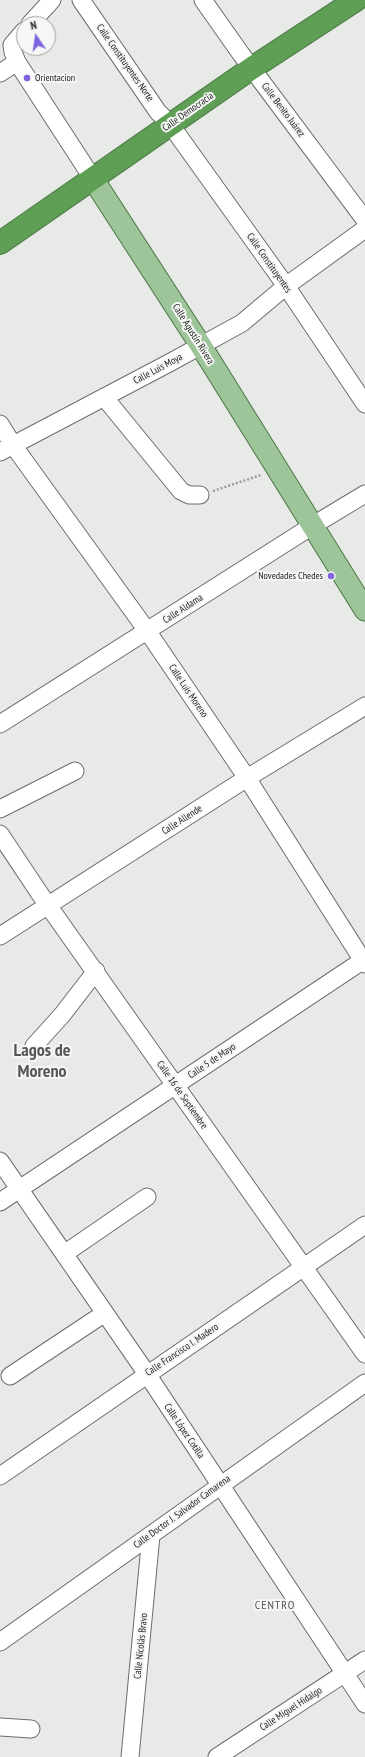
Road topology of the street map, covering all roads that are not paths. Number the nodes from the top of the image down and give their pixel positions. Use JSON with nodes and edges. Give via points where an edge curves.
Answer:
{"nodes":[{"id":1,"x":52,"y":0,"type":"edge"},
{"id":2,"x":81,"y":0,"type":"edge"},
{"id":3,"x":203,"y":0,"type":"edge"},
{"id":4,"x":356,"y":0,"type":"edge"},
{"id":5,"x":37,"y":16,"type":"edge"},
{"id":6,"x":16,"y":40,"type":"edge"},
{"id":7,"x":17,"y":62,"type":"junction"},
{"id":8,"x":252,"y":68,"type":"junction"},
{"id":9,"x":0,"y":73,"type":"edge"},
{"id":10,"x":170,"y":124,"type":"junction"},
{"id":11,"x":93,"y":179,"type":"junction"},
{"id":12,"x":365,"y":220,"type":"edge"},
{"id":13,"x":22,"y":227,"type":"junction"},
{"id":14,"x":365,"y":229,"type":"edge"},
{"id":15,"x":0,"y":239,"type":"edge"},
{"id":16,"x":0,"y":243,"type":"edge"},
{"id":17,"x":286,"y":286,"type":"junction"},
{"id":18,"x":201,"y":346,"type":"junction"},
{"id":19,"x":104,"y":397,"type":"junction"},
{"id":20,"x":365,"y":404,"type":"edge"},
{"id":21,"x":0,"y":424,"type":"edge"},
{"id":22,"x":4,"y":447,"type":"edge"},
{"id":23,"x":365,"y":494,"type":"edge"},
{"id":24,"x":200,"y":496,"type":"road end"},
{"id":25,"x":312,"y":526,"type":"junction"},
{"id":26,"x":365,"y":610,"type":"edge"},
{"id":27,"x":148,"y":632,"type":"junction"},
{"id":28,"x":365,"y":706,"type":"edge"},
{"id":29,"x":0,"y":724,"type":"edge"},
{"id":30,"x":75,"y":771,"type":"dead end"},
{"id":31,"x":247,"y":778,"type":"junction"},
{"id":32,"x":0,"y":809,"type":"edge"},
{"id":33,"x":0,"y":834,"type":"edge"},
{"id":34,"x":48,"y":906,"type":"junction"},
{"id":35,"x":0,"y":936,"type":"edge"},
{"id":36,"x":364,"y":961,"type":"edge"},
{"id":37,"x":96,"y":971,"type":"junction"},
{"id":38,"x":34,"y":1046,"type":"dead end"},
{"id":39,"x":175,"y":1085,"type":"junction"},
{"id":40,"x":0,"y":1161,"type":"edge"},
{"id":41,"x":20,"y":1189,"type":"junction"},
{"id":42,"x":146,"y":1197,"type":"dead end"},
{"id":43,"x":0,"y":1202,"type":"edge"},
{"id":44,"x":365,"y":1225,"type":"edge"},
{"id":45,"x":64,"y":1254,"type":"junction"},
{"id":46,"x":303,"y":1268,"type":"junction"},
{"id":47,"x":105,"y":1313,"type":"junction"},
{"id":48,"x":365,"y":1354,"type":"edge"},
{"id":49,"x":147,"y":1374,"type":"junction"},
{"id":50,"x":10,"y":1376,"type":"dead end"},
{"id":51,"x":365,"y":1384,"type":"edge"},
{"id":52,"x":0,"y":1476,"type":"edge"},
{"id":53,"x":220,"y":1485,"type":"junction"},
{"id":54,"x":152,"y":1535,"type":"junction"},
{"id":55,"x":0,"y":1642,"type":"edge"},
{"id":56,"x":365,"y":1660,"type":"edge"},
{"id":57,"x":344,"y":1674,"type":"junction"},
{"id":58,"x":365,"y":1704,"type":"edge"},
{"id":59,"x":0,"y":1727,"type":"edge"},
{"id":60,"x":31,"y":1729,"type":"dead end"},
{"id":61,"x":130,"y":1757,"type":"edge"},
{"id":62,"x":217,"y":1757,"type":"edge"}],
"edges":[{"from":1,"to":5,"type":"street"},
{"from":2,"to":10,"type":"street","name":"Calle Constituyentes Norte","via":[[158,112]]},
{"from":3,"to":8,"type":"street","name":"Calle Benito Juárez"},
{"from":4,"to":8,"type":"highway","name":"Calle Democracia"},
{"from":6,"to":7,"type":"street","via":[[12,45]]},
{"from":7,"to":9,"type":"street"},
{"from":7,"to":11,"type":"street","name":"Calle Agustín Rivera"},
{"from":8,"to":10,"type":"highway","name":"Calle Democracia"},
{"from":8,"to":12,"type":"street","name":"Calle Benito Juárez"},
{"from":10,"to":11,"type":"highway","name":"Calle Democracia"},
{"from":10,"to":17,"type":"street","name":"Calle Constituyentes"},
{"from":11,"to":13,"type":"highway","name":"Calle Democracia"},
{"from":11,"to":18,"type":"main road","name":"Calle Agustín Rivera"},
{"from":13,"to":15,"type":"highway","name":"Calle Democracia"},
{"from":13,"to":16,"type":"highway","name":"Calle Democracia"},
{"from":14,"to":17,"type":"street","name":"Calle Luis Moya"},
{"from":17,"to":18,"type":"street","name":"Calle Luis Moya","via":[[242,323]]},
{"from":17,"to":20,"type":"street","name":"Calle Constituyentes"},
{"from":18,"to":19,"type":"street","name":"Calle Luis Moya"},
{"from":18,"to":25,"type":"main road","name":"Calle Agustín Rivera"},
{"from":19,"to":22,"type":"street","name":"Calle Luis Moya"},
{"from":19,"to":24,"type":"street","via":[[181,490],[189,495]]},
{"from":21,"to":22,"type":"street","name":"Calle Luis Moreno"},
{"from":22,"to":27,"type":"street","name":"Calle Luis Moreno"},
{"from":23,"to":25,"type":"street","name":"Calle Aldama"},
{"from":25,"to":26,"type":"main road","name":"Calle Agustín Rivera"},
{"from":25,"to":27,"type":"street","name":"Calle Aldama"},
{"from":27,"to":29,"type":"street","name":"Calle Aldama"},
{"from":27,"to":31,"type":"street","name":"Calle Luis Moreno"},
{"from":28,"to":31,"type":"street","name":"Calle Allende"},
{"from":30,"to":32,"type":"street"},
{"from":31,"to":34,"type":"street","name":"Calle Allende"},
{"from":31,"to":36,"type":"street","name":"Calle Luis Moreno"},
{"from":33,"to":34,"type":"street","name":"Calle 16 de Septiembre"},
{"from":34,"to":35,"type":"street","name":"Calle Allende"},
{"from":34,"to":37,"type":"street","name":"Calle 16 de Septiembre"},
{"from":36,"to":39,"type":"street","name":"Calle 5 de Mayo"},
{"from":37,"to":38,"type":"street"},
{"from":37,"to":39,"type":"street","name":"Calle 16 de Septiembre"},
{"from":39,"to":41,"type":"street","name":"Calle 5 de Mayo"},
{"from":39,"to":46,"type":"street","name":"Calle 16 de Septiembre"},
{"from":40,"to":41,"type":"street","name":"Calle López Cotilla"},
{"from":41,"to":43,"type":"street","name":"Calle 5 de Mayo"},
{"from":41,"to":45,"type":"street","name":"Calle López Cotilla"},
{"from":42,"to":45,"type":"street"},
{"from":44,"to":46,"type":"street","name":"Calle Francisco I. Madero"},
{"from":45,"to":47,"type":"street","name":"Calle López Cotilla"},
{"from":46,"to":48,"type":"street","name":"Calle 16 de Septiembre"},
{"from":46,"to":49,"type":"street","name":"Calle Francisco I. Madero"},
{"from":47,"to":49,"type":"street","name":"Calle López Cotilla"},
{"from":47,"to":50,"type":"street"},
{"from":49,"to":52,"type":"street","name":"Calle Francisco I. Madero"},
{"from":49,"to":53,"type":"street","name":"Calle López Cotilla"},
{"from":51,"to":53,"type":"street","name":"Calle Doctor J. Salvador Camarena"},
{"from":53,"to":54,"type":"street","name":"Calle Doctor J. Salvador Camarena"},
{"from":53,"to":57,"type":"street","name":"Calle López Cotilla"},
{"from":54,"to":55,"type":"street","name":"Calle Doctor J. Salvador Camarena"},
{"from":54,"to":61,"type":"street","name":"Calle Nicolás Bravo"},
{"from":56,"to":57,"type":"street","name":"Calle Miguel Hidalgo"},
{"from":57,"to":58,"type":"street","name":"Calle López Cotilla"},
{"from":57,"to":62,"type":"street","name":"Calle Miguel Hidalgo"},
{"from":59,"to":60,"type":"street"}]}
